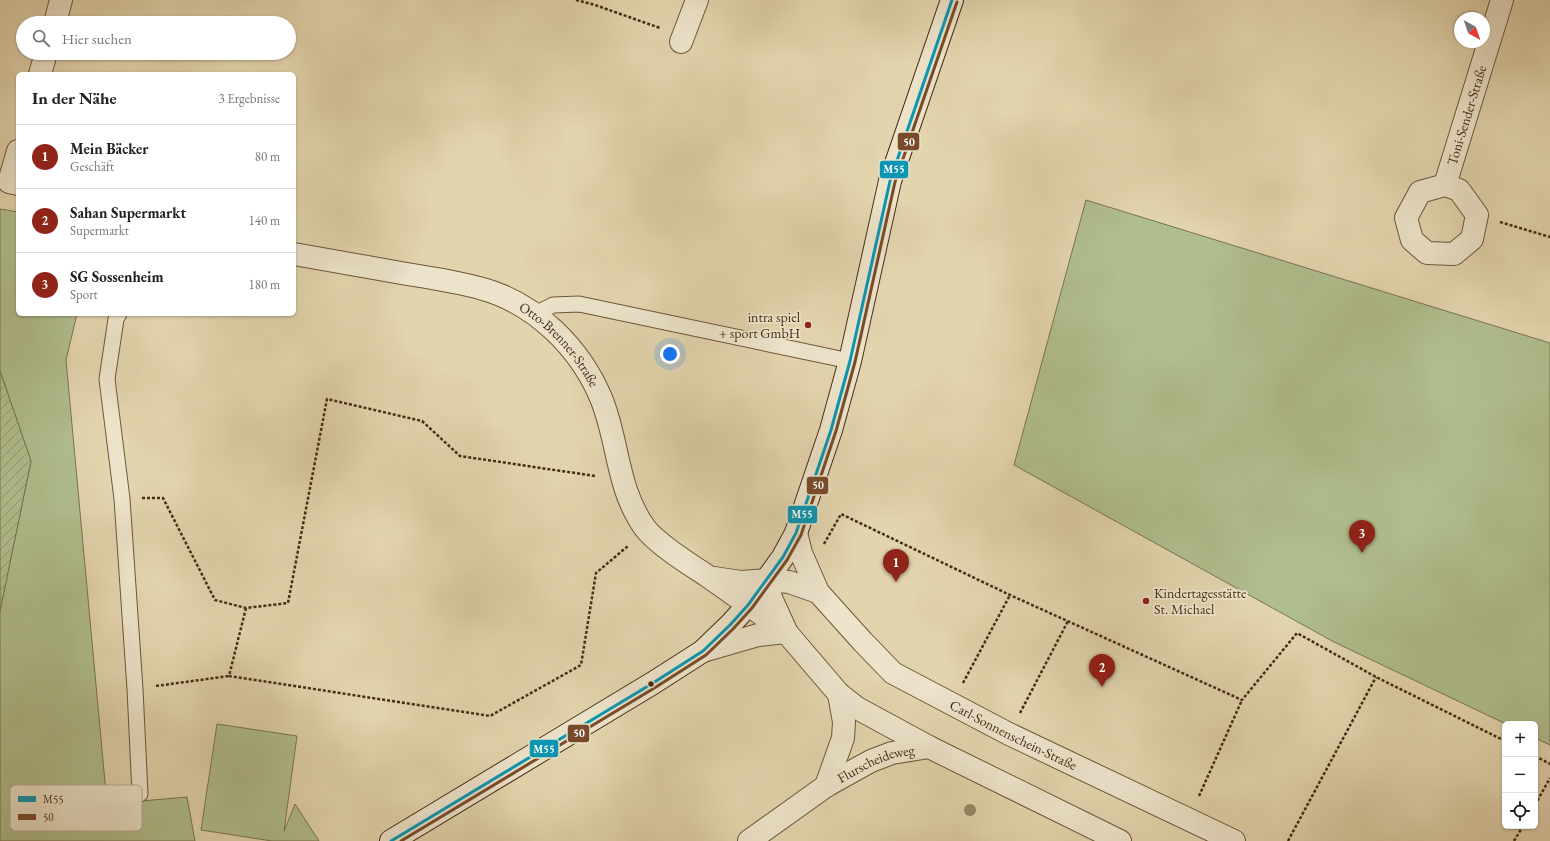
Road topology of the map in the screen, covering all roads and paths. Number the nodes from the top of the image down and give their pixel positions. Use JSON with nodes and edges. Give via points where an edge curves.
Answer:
{"nodes":[{"id":1,"x":61,"y":0,"type":"edge"},
{"id":2,"x":576,"y":0,"type":"edge"},
{"id":3,"x":697,"y":0,"type":"edge"},
{"id":4,"x":952,"y":0,"type":"edge"},
{"id":5,"x":1502,"y":0,"type":"edge"},
{"id":6,"x":57,"y":16,"type":"edge"},
{"id":7,"x":682,"y":39,"type":"joint"},
{"id":8,"x":44,"y":60,"type":"edge"},
{"id":9,"x":41,"y":72,"type":"edge"},
{"id":10,"x":16,"y":159,"type":"edge"},
{"id":11,"x":16,"y":184,"type":"edge"},
{"id":12,"x":1445,"y":185,"type":"junction"},
{"id":13,"x":1477,"y":215,"type":"junction"},
{"id":14,"x":1550,"y":237,"type":"edge"},
{"id":15,"x":296,"y":254,"type":"edge"},
{"id":16,"x":535,"y":314,"type":"junction"},
{"id":17,"x":118,"y":316,"type":"edge"},
{"id":18,"x":850,"y":361,"type":"junction"},
{"id":19,"x":622,"y":480,"type":"junction"},
{"id":20,"x":122,"y":499,"type":"junction"},
{"id":21,"x":646,"y":530,"type":"junction"},
{"id":22,"x":796,"y":533,"type":"junction"},
{"id":23,"x":710,"y":578,"type":"junction"},
{"id":24,"x":768,"y":580,"type":"junction"},
{"id":25,"x":818,"y":592,"type":"junction"},
{"id":26,"x":1010,"y":594,"type":"junction"},
{"id":27,"x":748,"y":605,"type":"junction"},
{"id":28,"x":246,"y":608,"type":"junction"},
{"id":29,"x":1068,"y":621,"type":"junction"},
{"id":30,"x":786,"y":632,"type":"junction"},
{"id":31,"x":703,"y":651,"type":"junction"},
{"id":32,"x":229,"y":676,"type":"junction"},
{"id":33,"x":1376,"y":677,"type":"junction"},
{"id":34,"x":135,"y":688,"type":"junction"},
{"id":35,"x":839,"y":694,"type":"junction"},
{"id":36,"x":1242,"y":700,"type":"junction"},
{"id":37,"x":952,"y":704,"type":"junction"},
{"id":38,"x":1009,"y":734,"type":"junction"},
{"id":39,"x":1502,"y":740,"type":"edge"},
{"id":40,"x":929,"y":747,"type":"junction"},
{"id":41,"x":1537,"y":757,"type":"edge"},
{"id":42,"x":1550,"y":764,"type":"edge"},
{"id":43,"x":1550,"y":778,"type":"edge"},
{"id":44,"x":140,"y":785,"type":"edge"},
{"id":45,"x":826,"y":786,"type":"junction"},
{"id":46,"x":1538,"y":800,"type":"edge"},
{"id":47,"x":1188,"y":820,"type":"junction"},
{"id":48,"x":1521,"y":829,"type":"edge"},
{"id":49,"x":391,"y":841,"type":"edge"},
{"id":50,"x":749,"y":841,"type":"edge"},
{"id":51,"x":1120,"y":841,"type":"edge"},
{"id":52,"x":1234,"y":841,"type":"edge"},
{"id":53,"x":1288,"y":841,"type":"edge"},
{"id":54,"x":1514,"y":841,"type":"edge"}],
"edges":[{"from":1,"to":6,"type":"street"},
{"from":2,"to":7,"type":"path"},
{"from":3,"to":7,"type":"street"},
{"from":4,"to":18,"type":"street","via":[[890,181]]},
{"from":5,"to":12,"type":"street","name":"Toni-Sender-Straße"},
{"from":8,"to":9,"type":"street"},
{"from":10,"to":11,"type":"street","via":[[9,182]]},
{"from":12,"to":13,"type":"street","via":[[1460,190]]},
{"from":12,"to":13,"type":"street","via":[[1420,192],[1406,218],[1412,240],[1428,253],[1454,254],[1472,239]]},
{"from":13,"to":14,"type":"path"},
{"from":15,"to":16,"type":"street","name":"Otto-Brenner-Straße","via":[[484,289],[514,301]]},
{"from":16,"to":18,"type":"lane","via":[[553,306],[579,304]]},
{"from":16,"to":19,"type":"street","name":"Otto-Brenner-Straße","via":[[569,347],[599,393],[608,416]]},
{"from":17,"to":20,"type":"lane","via":[[107,380]]},
{"from":18,"to":22,"type":"street","via":[[831,430]]},
{"from":19,"to":21,"type":"street","name":"Otto-Brenner-Straße","via":[[636,515]]},
{"from":19,"to":28,"type":"path","via":[[460,456],[422,421],[327,399],[288,603]]},
{"from":20,"to":28,"type":"path","via":[[163,498],[215,600]]},
{"from":20,"to":34,"type":"lane"},
{"from":21,"to":23,"type":"street","name":"Otto-Brenner-Straße"},
{"from":21,"to":32,"type":"path","via":[[596,573],[581,665],[490,716]]},
{"from":22,"to":24,"type":"street"},
{"from":22,"to":25,"type":"street","name":"Carl-Sonnenschein-Straße","via":[[801,553]]},
{"from":22,"to":26,"type":"path","via":[[824,544],[841,514]]},
{"from":23,"to":24,"type":"street","name":"Otto-Brenner-Straße","via":[[741,582]]},
{"from":23,"to":27,"type":"street","name":"Otto-Brenner-Straße"},
{"from":24,"to":25,"type":"street","name":"Carl-Sonnenschein-Straße","via":[[789,582]]},
{"from":24,"to":27,"type":"street"},
{"from":24,"to":30,"type":"street","via":[[771,598]]},
{"from":25,"to":37,"type":"street","name":"Carl-Sonnenschein-Straße","via":[[893,673]]},
{"from":26,"to":29,"type":"path"},
{"from":26,"to":37,"type":"path"},
{"from":27,"to":30,"type":"street"},
{"from":27,"to":31,"type":"street"},
{"from":28,"to":32,"type":"path"},
{"from":29,"to":36,"type":"path"},
{"from":29,"to":38,"type":"path"},
{"from":30,"to":31,"type":"street","via":[[758,634]]},
{"from":30,"to":35,"type":"street"},
{"from":31,"to":49,"type":"street","via":[[653,684]]},
{"from":32,"to":34,"type":"path"},
{"from":33,"to":36,"type":"path","via":[[1297,634]]},
{"from":33,"to":39,"type":"path"},
{"from":33,"to":53,"type":"path"},
{"from":34,"to":44,"type":"lane"},
{"from":35,"to":40,"type":"street","via":[[857,708]]},
{"from":35,"to":45,"type":"street","name":"Flurscheideweg","via":[[844,722],[843,738]]},
{"from":36,"to":47,"type":"path"},
{"from":37,"to":38,"type":"street","name":"Carl-Sonnenschein-Straße"},
{"from":38,"to":47,"type":"street","name":"Carl-Sonnenschein-Straße"},
{"from":40,"to":45,"type":"street","name":"Flurscheideweg","via":[[892,753],[870,760]]},
{"from":40,"to":51,"type":"street"},
{"from":41,"to":42,"type":"path"},
{"from":43,"to":46,"type":"path"},
{"from":45,"to":50,"type":"street","name":"Flurscheideweg"},
{"from":47,"to":52,"type":"street","name":"Carl-Sonnenschein-Straße"},
{"from":48,"to":54,"type":"path"}]}
